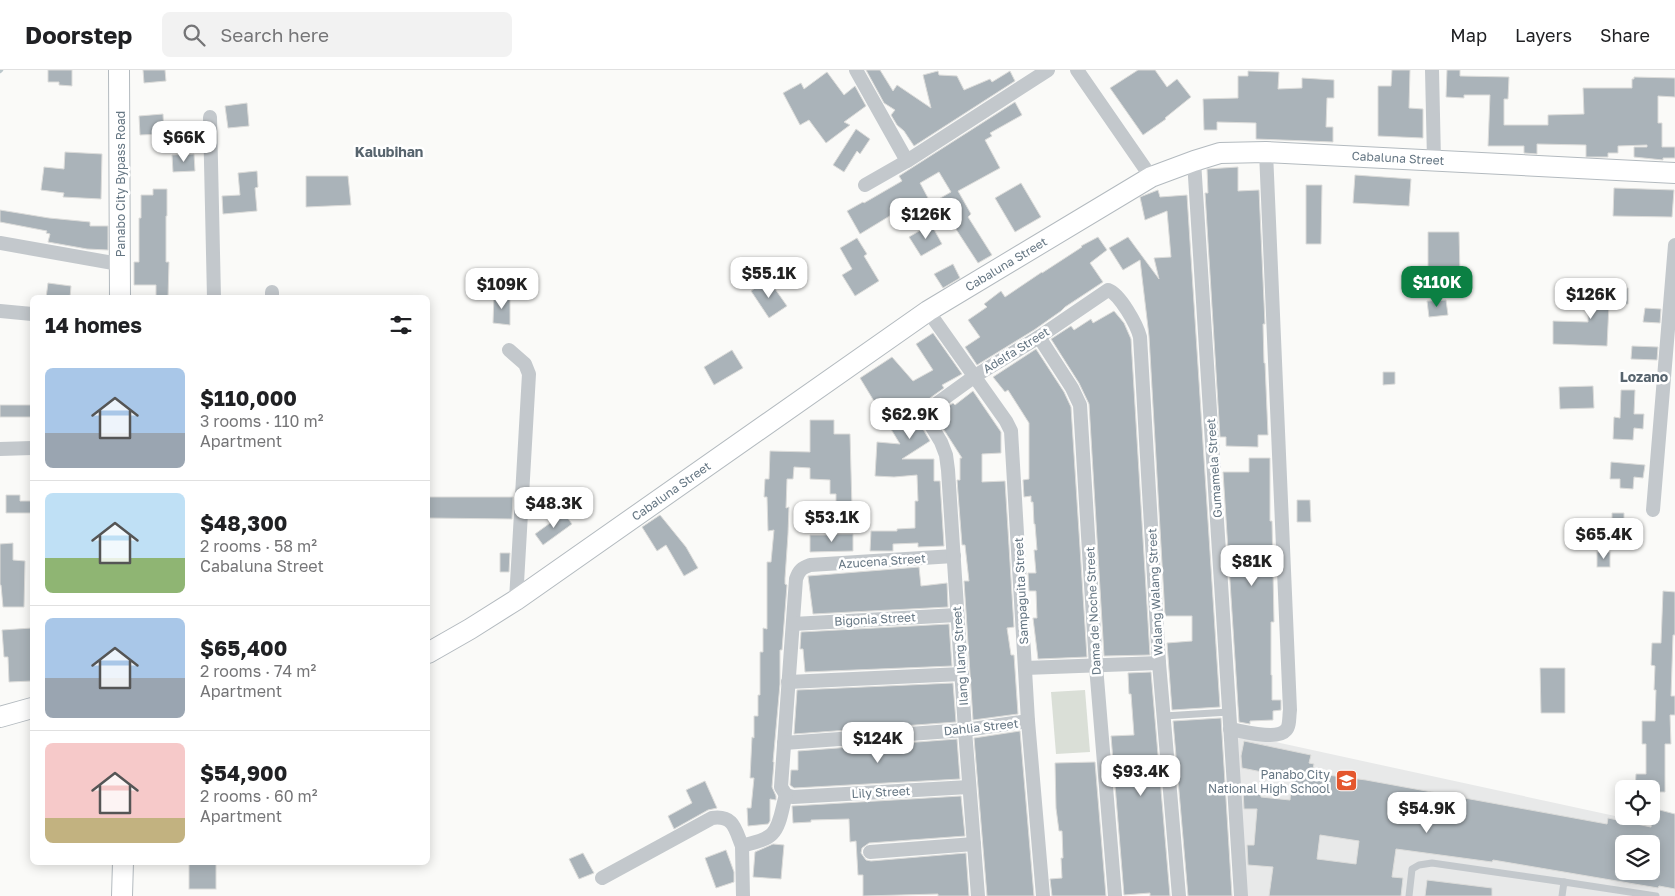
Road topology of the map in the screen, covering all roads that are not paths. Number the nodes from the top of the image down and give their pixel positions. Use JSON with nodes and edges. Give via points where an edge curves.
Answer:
{"nodes":[{"id":1,"x":120,"y":70,"type":"edge"},
{"id":2,"x":856,"y":70,"type":"edge"},
{"id":3,"x":1048,"y":70,"type":"edge"},
{"id":4,"x":1077,"y":70,"type":"edge"},
{"id":5,"x":1432,"y":70,"type":"edge"},
{"id":6,"x":210,"y":117,"type":"dead end"},
{"id":7,"x":1266,"y":152,"type":"junction"},
{"id":8,"x":1434,"y":160,"type":"junction"},
{"id":9,"x":907,"y":161,"type":"junction"},
{"id":10,"x":1194,"y":161,"type":"junction"},
{"id":11,"x":1675,"y":173,"type":"edge"},
{"id":12,"x":1150,"y":177,"type":"junction"},
{"id":13,"x":865,"y":185,"type":"dead end"},
{"id":14,"x":0,"y":243,"type":"edge"},
{"id":15,"x":1675,"y":245,"type":"edge"},
{"id":16,"x":119,"y":264,"type":"junction"},
{"id":17,"x":1115,"y":294,"type":"joint"},
{"id":18,"x":120,"y":295,"type":"edge"},
{"id":19,"x":214,"y":295,"type":"edge"},
{"id":20,"x":0,"y":311,"type":"edge"},
{"id":21,"x":928,"y":311,"type":"junction"},
{"id":22,"x":30,"y":314,"type":"edge"},
{"id":23,"x":1039,"y":337,"type":"junction"},
{"id":24,"x":509,"y":350,"type":"dead end"},
{"id":25,"x":975,"y":376,"type":"junction"},
{"id":26,"x":928,"y":421,"type":"joint"},
{"id":27,"x":30,"y":448,"type":"edge"},
{"id":28,"x":0,"y":449,"type":"edge"},
{"id":29,"x":1653,"y":510,"type":"dead end"},
{"id":30,"x":954,"y":556,"type":"junction"},
{"id":31,"x":516,"y":600,"type":"junction"},
{"id":32,"x":957,"y":615,"type":"junction"},
{"id":33,"x":793,"y":624,"type":"junction"},
{"id":34,"x":430,"y":652,"type":"edge"},
{"id":35,"x":1159,"y":663,"type":"junction"},
{"id":36,"x":1096,"y":666,"type":"junction"},
{"id":37,"x":1025,"y":668,"type":"junction"},
{"id":38,"x":962,"y":674,"type":"junction"},
{"id":39,"x":788,"y":682,"type":"junction"},
{"id":40,"x":30,"y":709,"type":"edge"},
{"id":41,"x":1229,"y":712,"type":"junction"},
{"id":42,"x":1164,"y":716,"type":"junction"},
{"id":43,"x":0,"y":717,"type":"edge"},
{"id":44,"x":1028,"y":721,"type":"junction"},
{"id":45,"x":1230,"y":729,"type":"junction"},
{"id":46,"x":965,"y":730,"type":"junction"},
{"id":47,"x":784,"y":743,"type":"junction"},
{"id":48,"x":969,"y":787,"type":"junction"},
{"id":49,"x":790,"y":796,"type":"junction"},
{"id":50,"x":974,"y":844,"type":"junction"},
{"id":51,"x":742,"y":846,"type":"junction"},
{"id":52,"x":870,"y":852,"type":"dead end"},
{"id":53,"x":123,"y":865,"type":"edge"},
{"id":54,"x":602,"y":878,"type":"dead end"},
{"id":55,"x":1564,"y":882,"type":"junction"},
{"id":56,"x":122,"y":896,"type":"edge"},
{"id":57,"x":743,"y":896,"type":"edge"},
{"id":58,"x":978,"y":896,"type":"edge"},
{"id":59,"x":1043,"y":896,"type":"edge"},
{"id":60,"x":1115,"y":896,"type":"edge"},
{"id":61,"x":1179,"y":896,"type":"edge"},
{"id":62,"x":1241,"y":896,"type":"edge"},
{"id":63,"x":1409,"y":896,"type":"edge"},
{"id":64,"x":1562,"y":896,"type":"edge"},
{"id":65,"x":1656,"y":896,"type":"edge"}],
"edges":[{"from":1,"to":16,"type":"main road","name":"Panabo City Bypass Road"},
{"from":2,"to":9,"type":"street"},
{"from":3,"to":9,"type":"street"},
{"from":4,"to":12,"type":"street"},
{"from":5,"to":8,"type":"street"},
{"from":6,"to":19,"type":"street"},
{"from":7,"to":8,"type":"main road","name":"Cabaluna Street"},
{"from":7,"to":10,"type":"main road","name":"Cabaluna Street","via":[[1220,153]]},
{"from":7,"to":45,"type":"street","via":[[1289,724],[1286,731],[1278,735]]},
{"from":8,"to":11,"type":"main road","name":"Cabaluna Street"},
{"from":9,"to":13,"type":"street"},
{"from":10,"to":12,"type":"main road","name":"Cabaluna Street"},
{"from":10,"to":41,"type":"street","name":"Gumamela Street"},
{"from":12,"to":21,"type":"main road","name":"Cabaluna Street"},
{"from":14,"to":16,"type":"street"},
{"from":15,"to":29,"type":"street"},
{"from":16,"to":18,"type":"main road","name":"Panabo City Bypass Road"},
{"from":17,"to":23,"type":"street","name":"Adelfa Street","via":[[1104,292]]},
{"from":17,"to":35,"type":"street","name":"Walang Walang Street","via":[[1140,337]]},
{"from":20,"to":22,"type":"street"},
{"from":21,"to":25,"type":"street","name":"Sampaguita Street"},
{"from":21,"to":31,"type":"main road","name":"Cabaluna Street"},
{"from":23,"to":25,"type":"street","name":"Adelfa Street"},
{"from":23,"to":36,"type":"street","name":"Dama de Noche Street","via":[[1080,405]]},
{"from":24,"to":31,"type":"street","via":[[525,364],[529,374]]},
{"from":25,"to":26,"type":"street","name":"Adelfa Street","via":[[928,410]]},
{"from":25,"to":37,"type":"street","name":"Sampaguita Street","via":[[1011,431]]},
{"from":26,"to":30,"type":"street","name":"Ilang Ilang Street","via":[[946,455]]},
{"from":27,"to":28,"type":"street"},
{"from":30,"to":32,"type":"street","name":"Ilang Ilang Street"},
{"from":30,"to":33,"type":"street","name":"Azucena Street","via":[[802,568],[796,579]]},
{"from":31,"to":34,"type":"main road","name":"Cabaluna Street"},
{"from":32,"to":33,"type":"street","name":"Bigonia Street"},
{"from":32,"to":38,"type":"street","name":"Ilang Ilang Street"},
{"from":33,"to":39,"type":"street"},
{"from":35,"to":36,"type":"street"},
{"from":35,"to":42,"type":"street","name":"Walang Walang Street"},
{"from":36,"to":37,"type":"street"},
{"from":36,"to":60,"type":"street","name":"Dama de Noche Street"},
{"from":37,"to":44,"type":"street","name":"Sampaguita Street"},
{"from":38,"to":39,"type":"street"},
{"from":38,"to":46,"type":"street","name":"Ilang Ilang Street"},
{"from":39,"to":47,"type":"street"},
{"from":40,"to":43,"type":"main road"},
{"from":41,"to":42,"type":"lane"},
{"from":41,"to":45,"type":"street","name":"Gumamela Street"},
{"from":42,"to":61,"type":"street","name":"Walang Walang Street"},
{"from":44,"to":46,"type":"street","name":"Dahlia Street"},
{"from":44,"to":59,"type":"street","name":"Sampaguita Street"},
{"from":45,"to":62,"type":"street","name":"Gumamela Street"},
{"from":46,"to":47,"type":"street","name":"Dahlia Street"},
{"from":46,"to":48,"type":"street","name":"Ilang Ilang Street"},
{"from":47,"to":49,"type":"street","via":[[781,787]]},
{"from":48,"to":49,"type":"street","name":"Lily Street"},
{"from":48,"to":50,"type":"street","name":"Ilang Ilang Street"},
{"from":49,"to":51,"type":"street","via":[[772,834]]},
{"from":50,"to":52,"type":"street"},
{"from":50,"to":58,"type":"street","name":"Ilang Ilang Street"},
{"from":51,"to":54,"type":"street","via":[[727,818],[712,818]]},
{"from":51,"to":57,"type":"street"},
{"from":53,"to":56,"type":"main road"},
{"from":55,"to":63,"type":"lane","via":[[1432,863],[1412,869]]},
{"from":55,"to":64,"type":"lane"},
{"from":55,"to":65,"type":"lane"}]}
